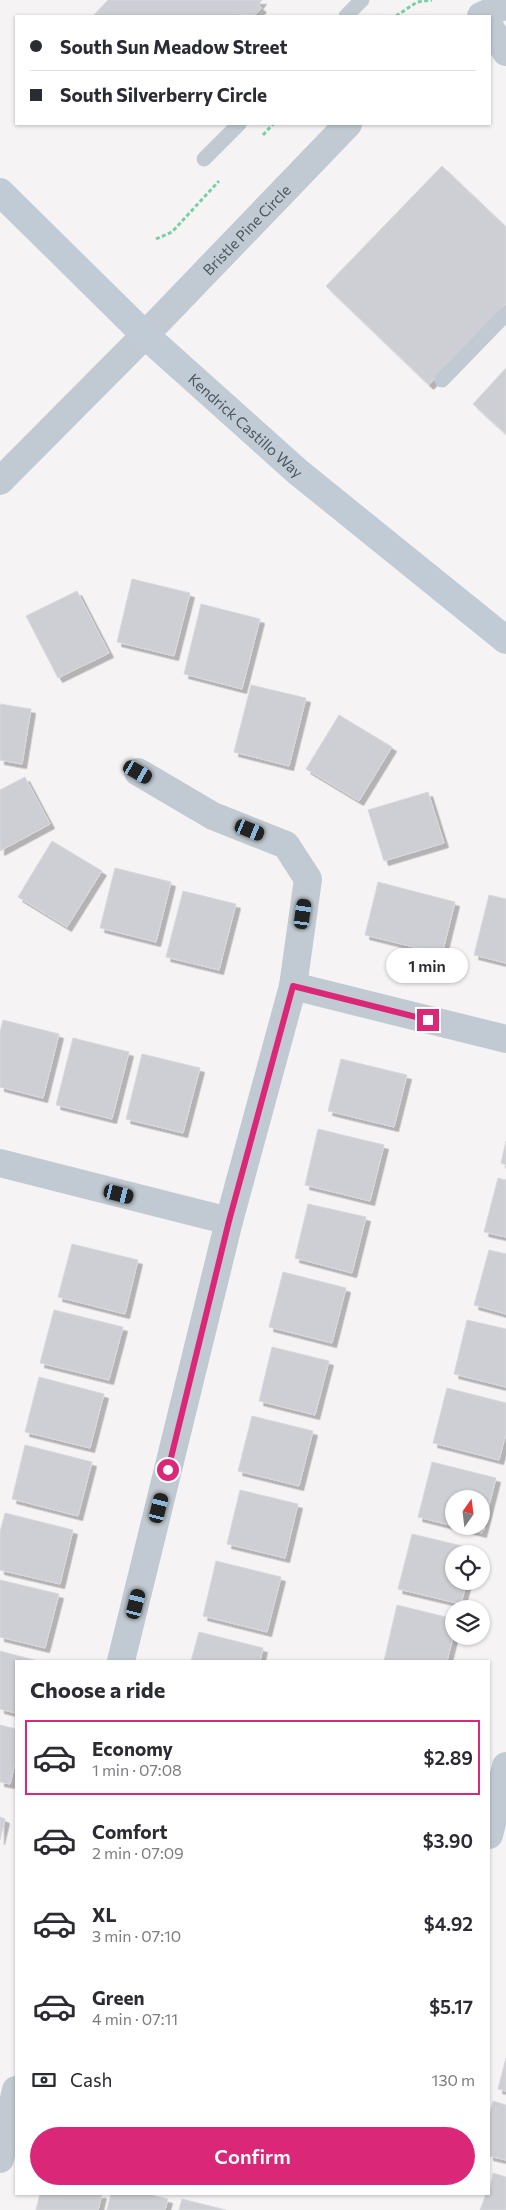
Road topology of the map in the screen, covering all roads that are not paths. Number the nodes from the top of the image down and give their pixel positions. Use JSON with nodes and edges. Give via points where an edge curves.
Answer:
{"nodes":[{"id":1,"x":362,"y":0,"type":"edge"},
{"id":2,"x":472,"y":0,"type":"edge"},
{"id":3,"x":506,"y":4,"type":"edge"},
{"id":4,"x":347,"y":15,"type":"edge"},
{"id":5,"x":481,"y":15,"type":"edge"},
{"id":6,"x":484,"y":15,"type":"edge"},
{"id":7,"x":491,"y":30,"type":"edge"},
{"id":8,"x":506,"y":52,"type":"edge"},
{"id":9,"x":238,"y":125,"type":"edge"},
{"id":10,"x":347,"y":125,"type":"edge"},
{"id":11,"x":204,"y":159,"type":"dead end"},
{"id":12,"x":0,"y":192,"type":"edge"},
{"id":13,"x":506,"y":314,"type":"edge"},
{"id":14,"x":145,"y":335,"type":"junction"},
{"id":15,"x":442,"y":380,"type":"dead end"},
{"id":16,"x":0,"y":481,"type":"edge"},
{"id":17,"x":506,"y":640,"type":"edge"},
{"id":18,"x":138,"y":772,"type":"dead end"},
{"id":19,"x":293,"y":986,"type":"junction"},
{"id":20,"x":506,"y":1039,"type":"edge"},
{"id":21,"x":0,"y":1163,"type":"edge"},
{"id":22,"x":229,"y":1221,"type":"junction"},
{"id":23,"x":121,"y":1660,"type":"edge"},
{"id":24,"x":506,"y":1766,"type":"edge"},
{"id":25,"x":490,"y":1831,"type":"edge"},
{"id":26,"x":15,"y":2094,"type":"edge"},
{"id":27,"x":0,"y":2159,"type":"edge"}],
"edges":[{"from":1,"to":4,"type":"lane"},
{"from":2,"to":5,"type":"lane"},
{"from":3,"to":6,"type":"street"},
{"from":7,"to":8,"type":"street"},
{"from":9,"to":11,"type":"lane"},
{"from":10,"to":14,"type":"street","name":"Bristle Pine Circle"},
{"from":12,"to":14,"type":"main road","name":"Kendrick Castillo Way"},
{"from":13,"to":15,"type":"lane"},
{"from":14,"to":16,"type":"street","name":"Bristle Pine Circle"},
{"from":14,"to":17,"type":"main road","name":"Kendrick Castillo Way","via":[[298,472]]},
{"from":18,"to":19,"type":"street","via":[[213,816],[286,844],[308,879]]},
{"from":19,"to":20,"type":"street"},
{"from":19,"to":22,"type":"street"},
{"from":21,"to":22,"type":"street"},
{"from":22,"to":23,"type":"street"},
{"from":24,"to":25,"type":"street"},
{"from":26,"to":27,"type":"street"}]}
